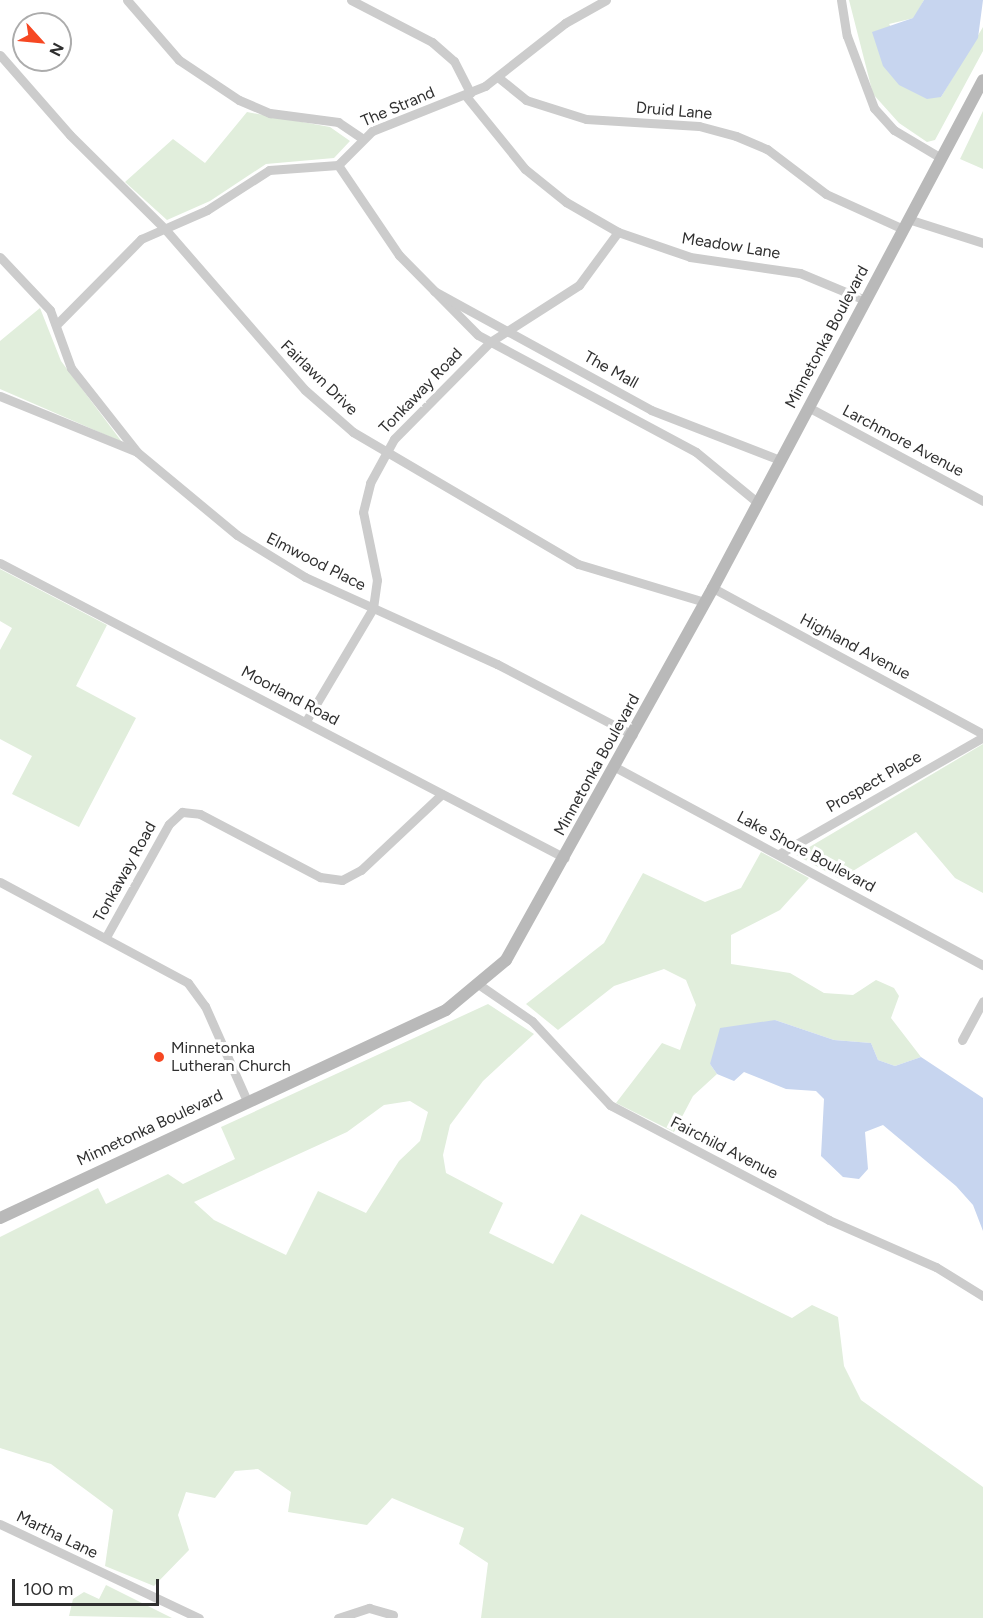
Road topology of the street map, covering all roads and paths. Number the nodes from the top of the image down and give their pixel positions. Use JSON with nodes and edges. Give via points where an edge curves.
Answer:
{"nodes":[{"id":1,"x":127,"y":0,"type":"edge"},
{"id":2,"x":351,"y":0,"type":"edge"},
{"id":3,"x":606,"y":0,"type":"edge"},
{"id":4,"x":841,"y":0,"type":"edge"},
{"id":5,"x":594,"y":2,"type":"edge"},
{"id":6,"x":0,"y":55,"type":"edge"},
{"id":7,"x":499,"y":78,"type":"junction"},
{"id":8,"x":983,"y":80,"type":"edge"},
{"id":9,"x":468,"y":94,"type":"junction"},
{"id":10,"x":362,"y":138,"type":"junction"},
{"id":11,"x":940,"y":158,"type":"junction"},
{"id":12,"x":338,"y":165,"type":"junction"},
{"id":13,"x":906,"y":224,"type":"junction"},
{"id":14,"x":165,"y":229,"type":"junction"},
{"id":15,"x":618,"y":232,"type":"junction"},
{"id":16,"x":983,"y":243,"type":"edge"},
{"id":17,"x":0,"y":256,"type":"edge"},
{"id":18,"x":434,"y":291,"type":"junction"},
{"id":19,"x":865,"y":300,"type":"junction"},
{"id":20,"x":57,"y":324,"type":"junction"},
{"id":21,"x":509,"y":330,"type":"junction"},
{"id":22,"x":490,"y":342,"type":"junction"},
{"id":23,"x":0,"y":396,"type":"edge"},
{"id":24,"x":808,"y":407,"type":"junction"},
{"id":25,"x":386,"y":451,"type":"junction"},
{"id":26,"x":137,"y":452,"type":"junction"},
{"id":27,"x":780,"y":460,"type":"junction"},
{"id":28,"x":983,"y":501,"type":"edge"},
{"id":29,"x":758,"y":503,"type":"junction"},
{"id":30,"x":0,"y":563,"type":"edge"},
{"id":31,"x":712,"y":588,"type":"junction"},
{"id":32,"x":705,"y":602,"type":"junction"},
{"id":33,"x":373,"y":608,"type":"junction"},
{"id":34,"x":306,"y":721,"type":"junction"},
{"id":35,"x":633,"y":735,"type":"junction"},
{"id":36,"x":983,"y":735,"type":"edge"},
{"id":37,"x":615,"y":767,"type":"junction"},
{"id":38,"x":441,"y":794,"type":"junction"},
{"id":39,"x":779,"y":854,"type":"junction"},
{"id":40,"x":565,"y":858,"type":"junction"},
{"id":41,"x":0,"y":882,"type":"edge"},
{"id":42,"x":106,"y":937,"type":"junction"},
{"id":43,"x":983,"y":965,"type":"edge"},
{"id":44,"x":481,"y":986,"type":"junction"},
{"id":45,"x":983,"y":1001,"type":"edge"},
{"id":46,"x":962,"y":1040,"type":"dead end"},
{"id":47,"x":247,"y":1101,"type":"junction"},
{"id":48,"x":0,"y":1204,"type":"edge"},
{"id":49,"x":12,"y":1210,"type":"junction"},
{"id":50,"x":0,"y":1218,"type":"edge"},
{"id":51,"x":983,"y":1296,"type":"edge"},
{"id":52,"x":0,"y":1524,"type":"edge"},
{"id":53,"x":393,"y":1615,"type":"dead end"},
{"id":54,"x":199,"y":1618,"type":"edge"},
{"id":55,"x":338,"y":1618,"type":"edge"}],
"edges":[{"from":1,"to":10,"type":"street","via":[[179,60],[239,100],[270,113],[338,123]]},
{"from":2,"to":9,"type":"street","via":[[432,42],[453,61]]},
{"from":3,"to":5,"type":"street","name":"The Strand"},
{"from":4,"to":11,"type":"street","via":[[854,58],[874,108],[894,130]]},
{"from":5,"to":7,"type":"street","name":"The Strand"},
{"from":6,"to":14,"type":"street","name":"Fairlawn Drive","via":[[70,135]]},
{"from":7,"to":9,"type":"street","name":"The Strand"},
{"from":7,"to":13,"type":"street","name":"Druid Lane","via":[[526,100],[586,119],[699,126],[736,136],[766,149],[826,194]]},
{"from":8,"to":11,"type":"main road","name":"Minnetonka Boulevard"},
{"from":9,"to":10,"type":"street","name":"The Strand"},
{"from":9,"to":15,"type":"street","name":"Meadow Lane","via":[[525,169],[566,202]]},
{"from":10,"to":12,"type":"street","name":"The Strand"},
{"from":11,"to":13,"type":"main road","name":"Minnetonka Boulevard"},
{"from":12,"to":14,"type":"street","via":[[269,170],[207,210]]},
{"from":12,"to":18,"type":"street","name":"The Mall","via":[[379,230]]},
{"from":13,"to":16,"type":"street","name":"Druid Lane"},
{"from":13,"to":19,"type":"main road","name":"Minnetonka Boulevard"},
{"from":14,"to":20,"type":"street","via":[[128,251]]},
{"from":14,"to":25,"type":"street","name":"Fairlawn Drive","via":[[305,390],[352,432]]},
{"from":15,"to":19,"type":"street","name":"Meadow Lane","via":[[690,257],[800,273]]},
{"from":15,"to":21,"type":"street","name":"Tonkaway Road","via":[[579,285]]},
{"from":17,"to":20,"type":"street"},
{"from":18,"to":21,"type":"street","name":"The Mall"},
{"from":18,"to":22,"type":"street","name":"The Mall"},
{"from":19,"to":24,"type":"main road","name":"Minnetonka Boulevard"},
{"from":20,"to":26,"type":"street","via":[[71,368]]},
{"from":21,"to":22,"type":"street","name":"Tonkaway Road"},
{"from":21,"to":27,"type":"street","name":"The Mall","via":[[651,410]]},
{"from":22,"to":25,"type":"street","name":"Tonkaway Road"},
{"from":22,"to":29,"type":"street","name":"The Mall","via":[[696,452]]},
{"from":23,"to":26,"type":"street","name":"Elmwood Place"},
{"from":24,"to":27,"type":"main road","name":"Minnetonka Boulevard"},
{"from":24,"to":28,"type":"street","name":"Larchmore Avenue"},
{"from":25,"to":32,"type":"street","name":"Fairlawn Drive","via":[[578,564]]},
{"from":25,"to":33,"type":"street","name":"Tonkaway Road","via":[[363,512],[377,580]]},
{"from":26,"to":33,"type":"street","name":"Elmwood Place","via":[[270,558]]},
{"from":27,"to":29,"type":"main road","name":"Minnetonka Boulevard"},
{"from":29,"to":31,"type":"main road","name":"Minnetonka Boulevard"},
{"from":30,"to":34,"type":"street","name":"Moorland Road"},
{"from":31,"to":32,"type":"main road","name":"Minnetonka Boulevard"},
{"from":31,"to":36,"type":"street","name":"Highland Avenue"},
{"from":32,"to":35,"type":"main road","name":"Minnetonka Boulevard"},
{"from":33,"to":34,"type":"street","name":"Tonkaway Road"},
{"from":33,"to":35,"type":"street","name":"Elmwood Place"},
{"from":34,"to":38,"type":"street","name":"Moorland Road"},
{"from":35,"to":37,"type":"main road","name":"Minnetonka Boulevard"},
{"from":36,"to":39,"type":"street","name":"Prospect Place"},
{"from":37,"to":39,"type":"street","name":"Lake Shore Boulevard"},
{"from":37,"to":40,"type":"main road","name":"Minnetonka Boulevard"},
{"from":38,"to":40,"type":"street","name":"Moorland Road"},
{"from":38,"to":42,"type":"street","name":"Tonkaway Road","via":[[361,870],[342,880],[320,877],[200,814],[182,812],[169,824]]},
{"from":39,"to":43,"type":"street","name":"Lake Shore Boulevard"},
{"from":40,"to":44,"type":"main road","name":"Minnetonka Boulevard","via":[[506,960]]},
{"from":41,"to":42,"type":"street"},
{"from":42,"to":47,"type":"street","via":[[188,983],[205,1006]]},
{"from":44,"to":47,"type":"main road","name":"Minnetonka Boulevard","via":[[446,1010]]},
{"from":44,"to":51,"type":"street","name":"Fairchild Avenue","via":[[532,1020],[610,1105],[829,1220],[936,1267]]},
{"from":45,"to":46,"type":"street"},
{"from":47,"to":49,"type":"main road","name":"Minnetonka Boulevard"},
{"from":48,"to":49,"type":"main road"},
{"from":49,"to":50,"type":"main road","name":"Minnetonka Boulevard"},
{"from":52,"to":54,"type":"street","name":"Martha Lane"},
{"from":53,"to":55,"type":"street","via":[[369,1608]]}]}
